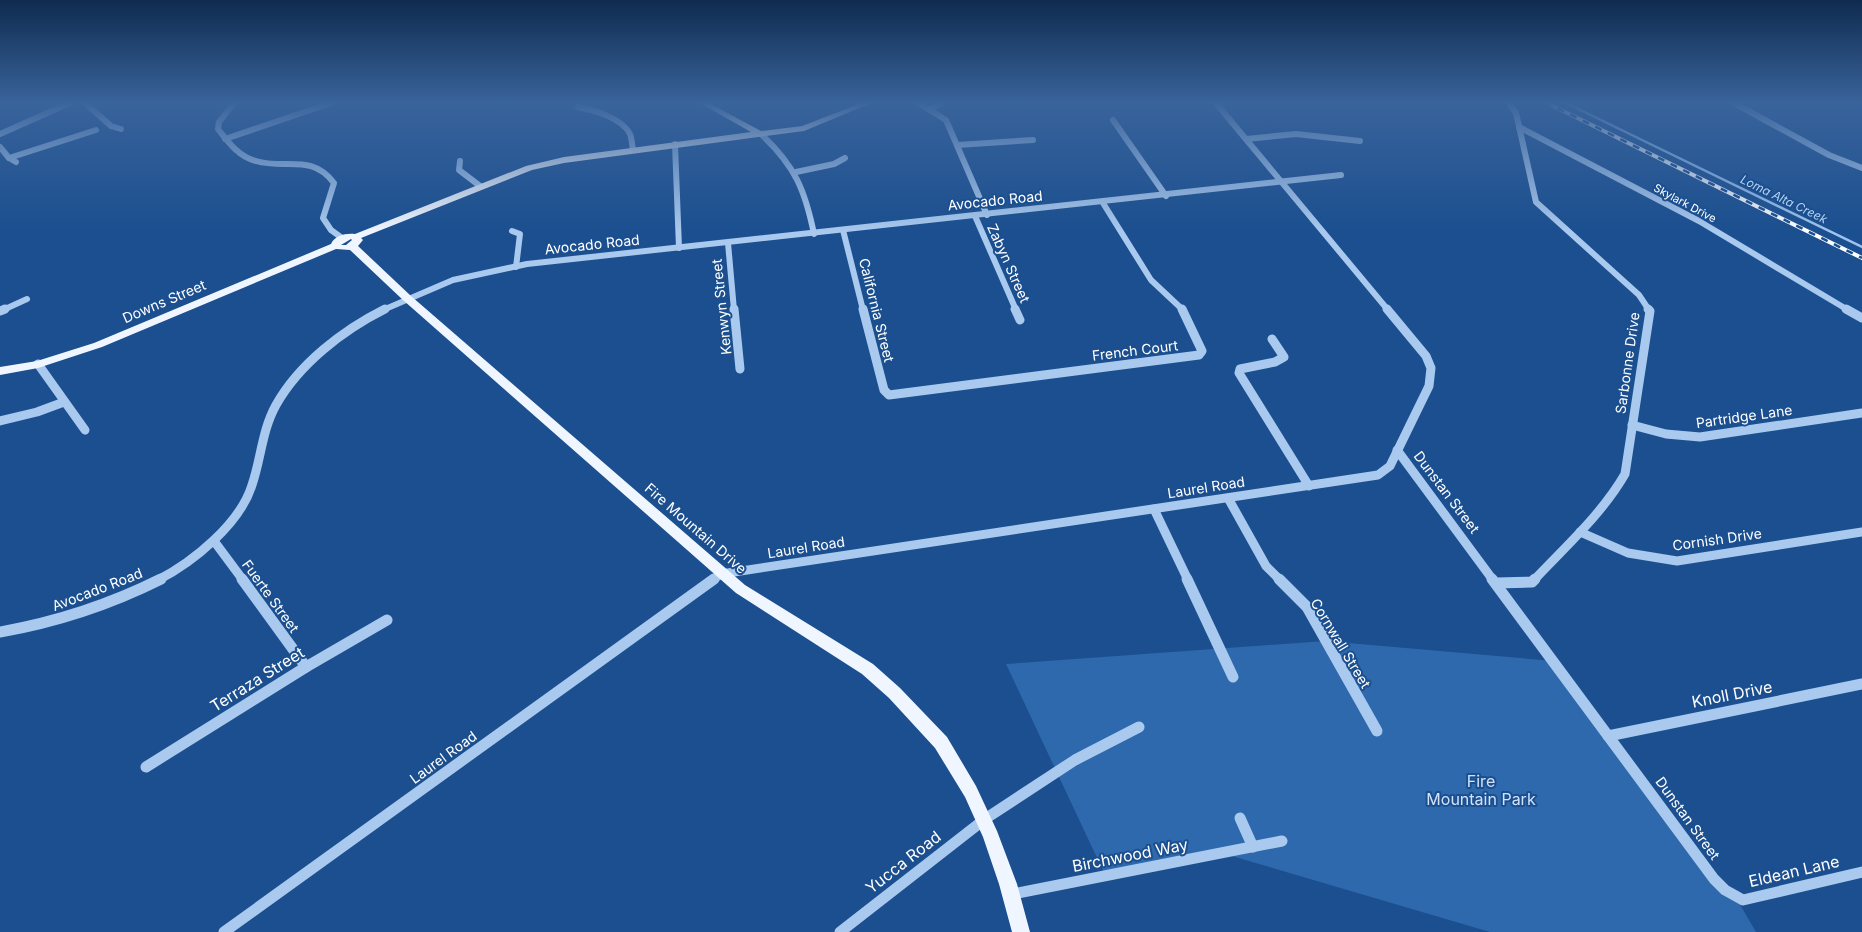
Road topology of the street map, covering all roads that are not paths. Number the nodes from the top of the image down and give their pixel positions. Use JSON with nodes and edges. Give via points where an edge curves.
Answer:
{"nodes":[{"id":1,"x":48,"y":145,"type":"edge"},
{"id":2,"x":232,"y":145,"type":"edge"},
{"id":3,"x":632,"y":145,"type":"edge"},
{"id":4,"x":665,"y":145,"type":"edge"},
{"id":5,"x":675,"y":145,"type":"edge"},
{"id":6,"x":772,"y":145,"type":"edge"},
{"id":7,"x":963,"y":145,"type":"edge"},
{"id":8,"x":1131,"y":145,"type":"edge"},
{"id":9,"x":1251,"y":145,"type":"edge"},
{"id":10,"x":1523,"y":145,"type":"edge"},
{"id":11,"x":1555,"y":145,"type":"edge"},
{"id":12,"x":1812,"y":145,"type":"edge"},
{"id":13,"x":956,"y":146,"type":"joint"},
{"id":14,"x":0,"y":147,"type":"edge"},
{"id":15,"x":633,"y":150,"type":"junction"},
{"id":16,"x":9,"y":158,"type":"junction"},
{"id":17,"x":844,"y":158,"type":"dead end"},
{"id":18,"x":460,"y":161,"type":"dead end"},
{"id":19,"x":16,"y":162,"type":"dead end"},
{"id":20,"x":1862,"y":168,"type":"edge"},
{"id":21,"x":796,"y":172,"type":"junction"},
{"id":22,"x":1341,"y":175,"type":"dead end"},
{"id":23,"x":1283,"y":183,"type":"junction"},
{"id":24,"x":480,"y":186,"type":"junction"},
{"id":25,"x":1166,"y":196,"type":"junction"},
{"id":26,"x":1103,"y":203,"type":"junction"},
{"id":27,"x":987,"y":215,"type":"junction"},
{"id":28,"x":975,"y":216,"type":"junction"},
{"id":29,"x":843,"y":230,"type":"junction"},
{"id":30,"x":512,"y":231,"type":"dead end"},
{"id":31,"x":814,"y":234,"type":"junction"},
{"id":32,"x":346,"y":242,"type":"junction"},
{"id":33,"x":728,"y":243,"type":"junction"},
{"id":34,"x":679,"y":248,"type":"junction"},
{"id":35,"x":516,"y":267,"type":"junction"},
{"id":36,"x":406,"y":298,"type":"junction"},
{"id":37,"x":27,"y":299,"type":"dead end"},
{"id":38,"x":0,"y":311,"type":"edge"},
{"id":39,"x":1862,"y":318,"type":"edge"},
{"id":40,"x":1020,"y":320,"type":"dead end"},
{"id":41,"x":1272,"y":339,"type":"dead end"},
{"id":42,"x":38,"y":364,"type":"junction"},
{"id":43,"x":740,"y":369,"type":"dead end"},
{"id":44,"x":0,"y":372,"type":"edge"},
{"id":45,"x":889,"y":395,"type":"joint"},
{"id":46,"x":64,"y":402,"type":"junction"},
{"id":47,"x":1862,"y":413,"type":"edge"},
{"id":48,"x":0,"y":421,"type":"edge"},
{"id":49,"x":1632,"y":425,"type":"junction"},
{"id":50,"x":85,"y":430,"type":"dead end"},
{"id":51,"x":1397,"y":450,"type":"junction"},
{"id":52,"x":1309,"y":486,"type":"junction"},
{"id":53,"x":1228,"y":498,"type":"junction"},
{"id":54,"x":1154,"y":509,"type":"junction"},
{"id":55,"x":1580,"y":532,"type":"junction"},
{"id":56,"x":1862,"y":532,"type":"edge"},
{"id":57,"x":214,"y":541,"type":"junction"},
{"id":58,"x":721,"y":574,"type":"junction"},
{"id":59,"x":1497,"y":583,"type":"junction"},
{"id":60,"x":387,"y":620,"type":"dead end"},
{"id":61,"x":0,"y":632,"type":"edge"},
{"id":62,"x":306,"y":668,"type":"junction"},
{"id":63,"x":1233,"y":677,"type":"dead end"},
{"id":64,"x":1862,"y":684,"type":"edge"},
{"id":65,"x":1139,"y":727,"type":"dead end"},
{"id":66,"x":1377,"y":730,"type":"dead end"},
{"id":67,"x":1608,"y":736,"type":"junction"},
{"id":68,"x":146,"y":767,"type":"dead end"},
{"id":69,"x":1240,"y":818,"type":"dead end"},
{"id":70,"x":986,"y":819,"type":"junction"},
{"id":71,"x":1282,"y":841,"type":"dead end"},
{"id":72,"x":1253,"y":847,"type":"junction"},
{"id":73,"x":1862,"y":872,"type":"edge"},
{"id":74,"x":1013,"y":894,"type":"junction"},
{"id":75,"x":1735,"y":896,"type":"joint"},
{"id":76,"x":224,"y":932,"type":"edge"},
{"id":77,"x":840,"y":932,"type":"edge"},
{"id":78,"x":1021,"y":932,"type":"edge"}],
"edges":[{"from":1,"to":16,"type":"street"},
{"from":2,"to":32,"type":"street","name":"Fire Mountain Drive","via":[[245,157],[263,163],[312,166],[324,170],[334,183],[322,213],[324,223]]},
{"from":3,"to":15,"type":"street"},
{"from":4,"to":15,"type":"main road","name":"Downs Street"},
{"from":5,"to":34,"type":"street"},
{"from":6,"to":21,"type":"street"},
{"from":7,"to":13,"type":"street"},
{"from":8,"to":25,"type":"street"},
{"from":9,"to":23,"type":"street","name":"Dunstan Street"},
{"from":10,"to":49,"type":"street","name":"Sarbonne Drive","via":[[1536,202],[1639,295],[1650,311]]},
{"from":11,"to":39,"type":"street","name":"Skylark Drive","via":[[1700,221]]},
{"from":12,"to":20,"type":"street"},
{"from":13,"to":27,"type":"street","name":"Zabyn Street"},
{"from":14,"to":16,"type":"street"},
{"from":15,"to":24,"type":"main road","name":"Downs Street","via":[[529,168]]},
{"from":16,"to":19,"type":"street"},
{"from":17,"to":21,"type":"street","via":[[834,164]]},
{"from":18,"to":24,"type":"street","via":[[459,170]]},
{"from":21,"to":31,"type":"street","via":[[805,191]]},
{"from":22,"to":23,"type":"street","name":"Avocado Road"},
{"from":23,"to":25,"type":"street","name":"Avocado Road"},
{"from":23,"to":51,"type":"street","name":"Dunstan Street","via":[[1426,356],[1431,368],[1429,386]]},
{"from":24,"to":32,"type":"main road","name":"Downs Street"},
{"from":25,"to":26,"type":"street","name":"Avocado Road"},
{"from":26,"to":27,"type":"street","name":"Avocado Road"},
{"from":26,"to":45,"type":"street","name":"French Court","via":[[1151,280],[1182,306],[1202,351],[1199,354]]},
{"from":27,"to":28,"type":"street","name":"Avocado Road"},
{"from":28,"to":29,"type":"street","name":"Avocado Road"},
{"from":28,"to":40,"type":"street","name":"Zabyn Street"},
{"from":29,"to":31,"type":"street","name":"Avocado Road"},
{"from":29,"to":45,"type":"street","name":"California Street","via":[[884,390]]},
{"from":30,"to":35,"type":"street","via":[[520,234]]},
{"from":31,"to":33,"type":"street","name":"Avocado Road"},
{"from":32,"to":36,"type":"main road","name":"Fire Mountain Drive"},
{"from":32,"to":42,"type":"main road","name":"Downs Street","via":[[98,345]]},
{"from":33,"to":34,"type":"street","name":"Avocado Road"},
{"from":33,"to":43,"type":"street","name":"Kenwyn Street"},
{"from":34,"to":35,"type":"street","name":"Avocado Road"},
{"from":35,"to":36,"type":"street","name":"Avocado Road","via":[[454,279]]},
{"from":36,"to":57,"type":"street","name":"Avocado Road","via":[[354,326],[324,348],[282,394],[267,422],[248,498]]},
{"from":36,"to":58,"type":"main road","name":"Fire Mountain Drive"},
{"from":37,"to":38,"type":"street"},
{"from":41,"to":52,"type":"street","via":[[1284,357],[1280,361],[1246,366],[1239,373]]},
{"from":42,"to":44,"type":"main road","name":"Downs Street"},
{"from":42,"to":46,"type":"street"},
{"from":46,"to":48,"type":"street"},
{"from":46,"to":50,"type":"street"},
{"from":47,"to":49,"type":"street","name":"Partridge Lane","via":[[1700,437],[1653,432]]},
{"from":49,"to":55,"type":"street","name":"Sarbonne Drive","via":[[1622,480]]},
{"from":51,"to":52,"type":"street","name":"Laurel Road","via":[[1390,466],[1378,476]]},
{"from":51,"to":59,"type":"street","name":"Dunstan Street"},
{"from":52,"to":53,"type":"street","name":"Laurel Road"},
{"from":53,"to":54,"type":"street","name":"Laurel Road"},
{"from":53,"to":66,"type":"street","name":"Cornwall Street","via":[[1266,566],[1306,607]]},
{"from":54,"to":58,"type":"street","name":"Laurel Road"},
{"from":54,"to":63,"type":"street"},
{"from":55,"to":56,"type":"street","name":"Cornish Drive","via":[[1628,553],[1677,561]]},
{"from":55,"to":59,"type":"street","name":"Sarbonne Drive","via":[[1532,582]]},
{"from":57,"to":61,"type":"street","name":"Avocado Road","via":[[185,564],[134,592],[72,616]]},
{"from":57,"to":62,"type":"street","name":"Fuerte Street"},
{"from":58,"to":70,"type":"main road","name":"Fire Mountain Drive","via":[[791,622],[855,660],[890,689],[944,746]]},
{"from":58,"to":76,"type":"street","name":"Laurel Road"},
{"from":59,"to":67,"type":"street","name":"Dunstan Street"},
{"from":60,"to":62,"type":"street","name":"Terraza Street"},
{"from":62,"to":68,"type":"street","name":"Terraza Street"},
{"from":64,"to":67,"type":"street","name":"Knoll Drive"},
{"from":65,"to":70,"type":"street","name":"Yucca Road","via":[[1075,760]]},
{"from":67,"to":75,"type":"street","name":"Dunstan Street","via":[[1714,879]]},
{"from":69,"to":72,"type":"street"},
{"from":70,"to":74,"type":"main road","name":"Fire Mountain Drive"},
{"from":70,"to":77,"type":"street","name":"Yucca Road"},
{"from":71,"to":72,"type":"street","name":"Birchwood Way"},
{"from":72,"to":74,"type":"street","name":"Birchwood Way"},
{"from":73,"to":75,"type":"street","name":"Eldean Lane","via":[[1743,900]]},
{"from":74,"to":78,"type":"main road","name":"Fire Mountain Drive"}]}
